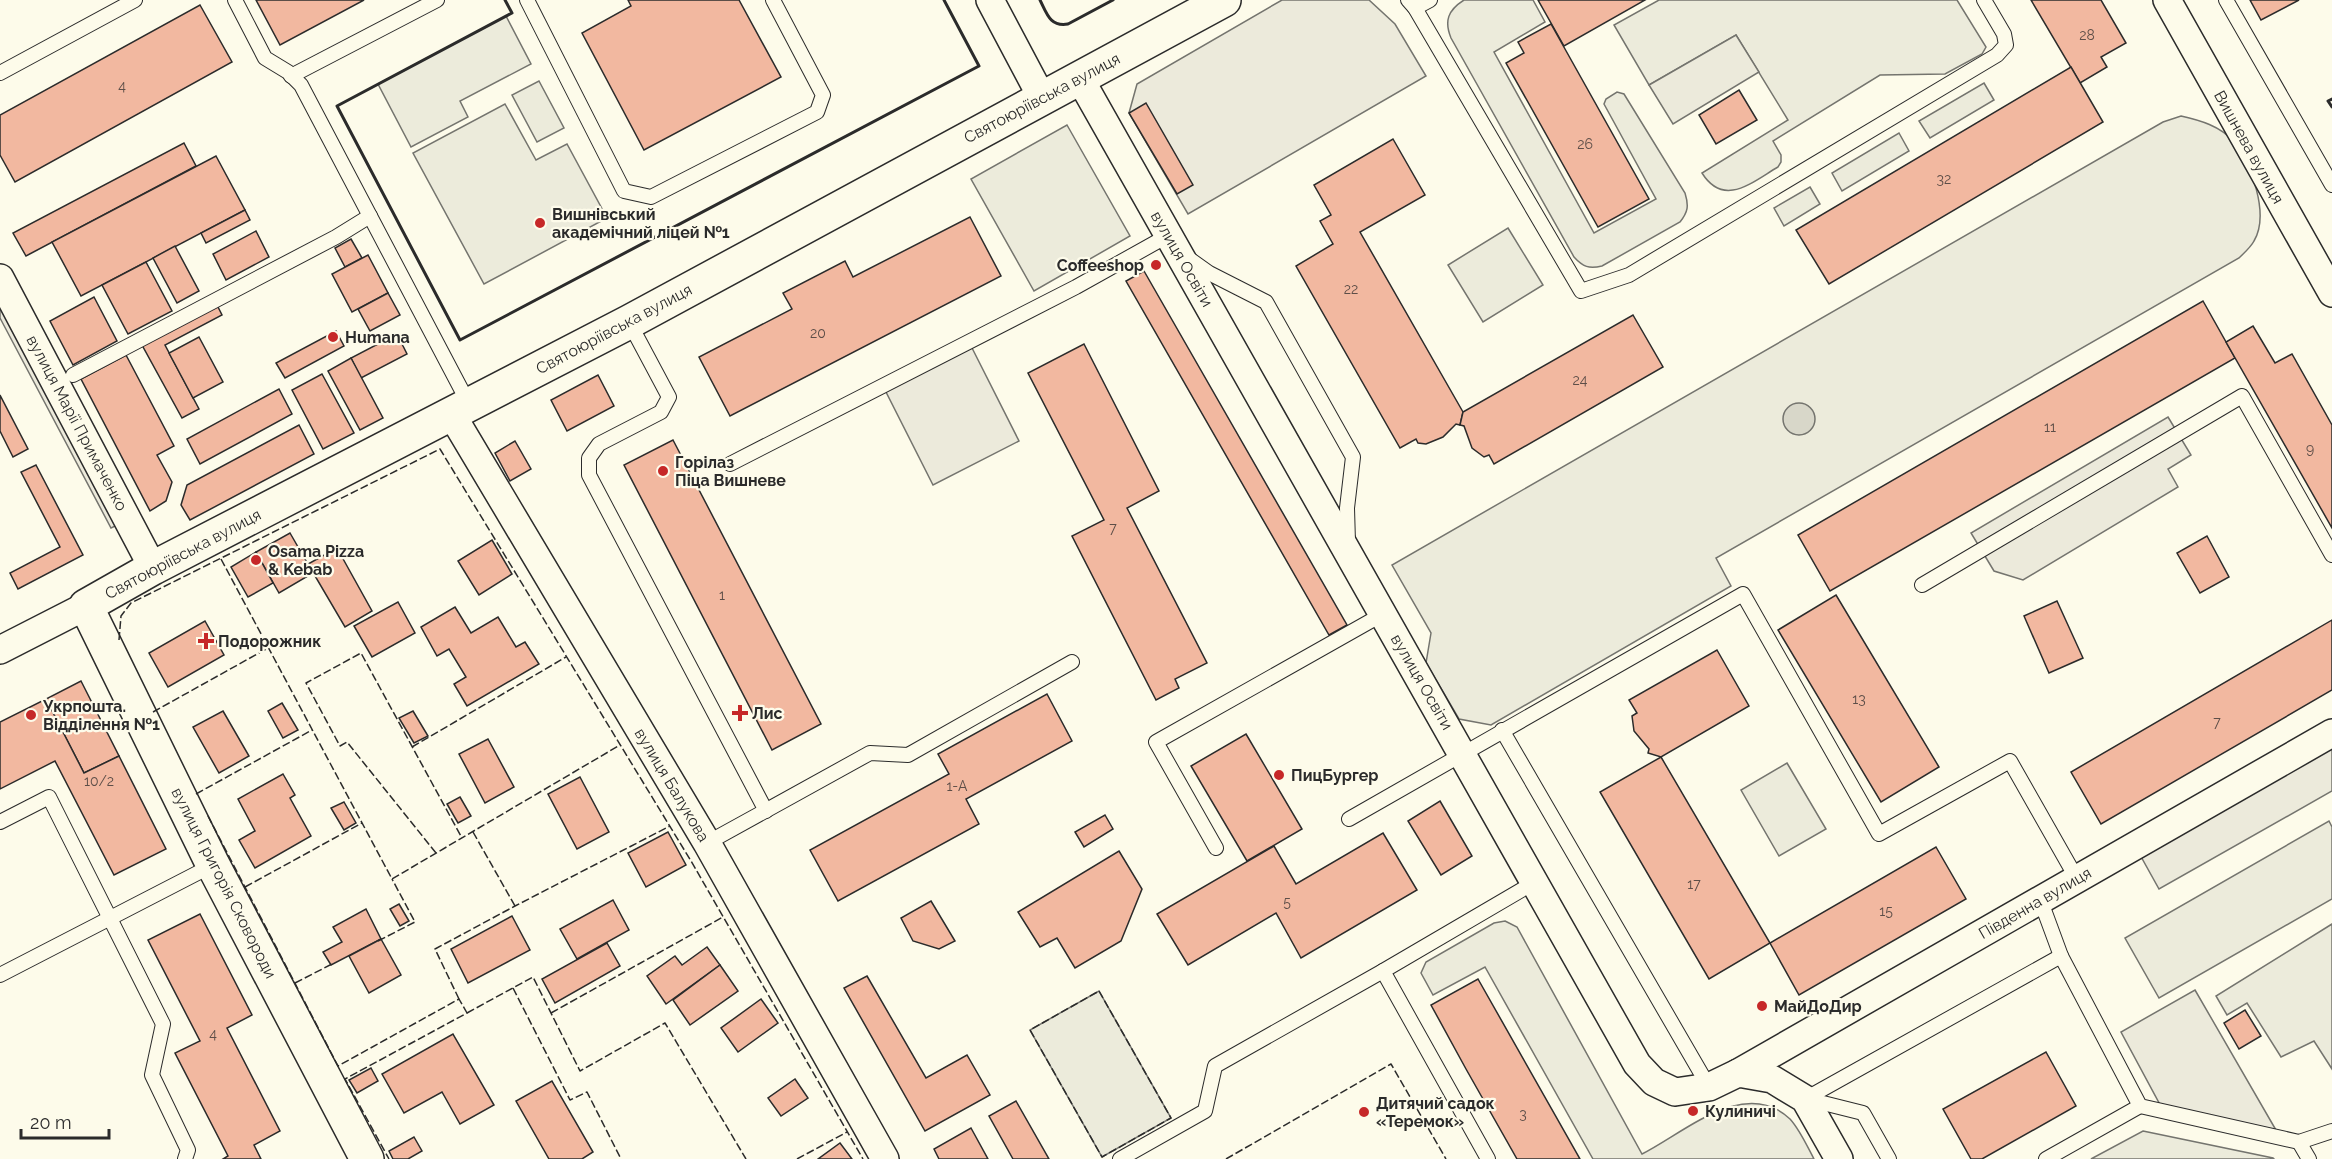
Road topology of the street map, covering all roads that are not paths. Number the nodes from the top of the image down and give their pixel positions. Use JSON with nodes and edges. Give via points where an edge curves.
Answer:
{"nodes":[{"id":1,"x":135,"y":0,"type":"edge"},
{"id":2,"x":235,"y":0,"type":"edge"},
{"id":3,"x":438,"y":0,"type":"edge"},
{"id":4,"x":527,"y":0,"type":"edge"},
{"id":5,"x":773,"y":0,"type":"edge"},
{"id":6,"x":990,"y":0,"type":"edge"},
{"id":7,"x":1224,"y":0,"type":"edge"},
{"id":8,"x":1430,"y":0,"type":"edge"},
{"id":9,"x":1984,"y":0,"type":"edge"},
{"id":10,"x":2167,"y":0,"type":"edge"},
{"id":11,"x":2226,"y":0,"type":"edge"},
{"id":12,"x":1412,"y":4,"type":"edge"},
{"id":13,"x":0,"y":73,"type":"edge"},
{"id":14,"x":291,"y":76,"type":"junction"},
{"id":15,"x":1079,"y":77,"type":"junction"},
{"id":16,"x":1042,"y":98,"type":"junction"},
{"id":17,"x":2332,"y":185,"type":"edge"},
{"id":18,"x":370,"y":216,"type":"junction"},
{"id":19,"x":1173,"y":242,"type":"junction"},
{"id":20,"x":0,"y":278,"type":"edge"},
{"id":21,"x":2332,"y":293,"type":"edge"},
{"id":22,"x":629,"y":322,"type":"junction"},
{"id":23,"x":74,"y":375,"type":"dead end"},
{"id":24,"x":461,"y":411,"type":"junction"},
{"id":25,"x":730,"y":464,"type":"dead end"},
{"id":26,"x":1349,"y":554,"type":"junction"},
{"id":27,"x":2332,"y":555,"type":"edge"},
{"id":28,"x":153,"y":568,"type":"junction"},
{"id":29,"x":1922,"y":585,"type":"dead end"},
{"id":30,"x":86,"y":606,"type":"junction"},
{"id":31,"x":1383,"y":614,"type":"junction"},
{"id":32,"x":0,"y":650,"type":"edge"},
{"id":33,"x":1072,"y":662,"type":"dead end"},
{"id":34,"x":1502,"y":730,"type":"junction"},
{"id":35,"x":2332,"y":733,"type":"edge"},
{"id":36,"x":1462,"y":753,"type":"junction"},
{"id":37,"x":766,"y":811,"type":"junction"},
{"id":38,"x":1349,"y":819,"type":"dead end"},
{"id":39,"x":0,"y":822,"type":"edge"},
{"id":40,"x":707,"y":843,"type":"junction"},
{"id":41,"x":1216,"y":848,"type":"dead end"},
{"id":42,"x":213,"y":865,"type":"junction"},
{"id":43,"x":2077,"y":879,"type":"junction"},
{"id":44,"x":1535,"y":882,"type":"junction"},
{"id":45,"x":2040,"y":899,"type":"junction"},
{"id":46,"x":110,"y":919,"type":"junction"},
{"id":47,"x":2061,"y":956,"type":"junction"},
{"id":48,"x":1383,"y":971,"type":"junction"},
{"id":49,"x":0,"y":975,"type":"edge"},
{"id":50,"x":1738,"y":1073,"type":"junction"},
{"id":51,"x":1709,"y":1088,"type":"junction"},
{"id":52,"x":1805,"y":1099,"type":"junction"},
{"id":53,"x":2140,"y":1106,"type":"junction"},
{"id":54,"x":2332,"y":1131,"type":"edge"},
{"id":55,"x":2299,"y":1142,"type":"junction"},
{"id":56,"x":185,"y":1159,"type":"edge"},
{"id":57,"x":367,"y":1159,"type":"edge"},
{"id":58,"x":885,"y":1159,"type":"edge"},
{"id":59,"x":1120,"y":1159,"type":"edge"},
{"id":60,"x":1488,"y":1159,"type":"edge"},
{"id":61,"x":1839,"y":1159,"type":"edge"},
{"id":62,"x":1889,"y":1159,"type":"edge"},
{"id":63,"x":2046,"y":1159,"type":"edge"},
{"id":64,"x":2309,"y":1159,"type":"edge"}],
"edges":[{"from":1,"to":13,"type":"lane"},
{"from":2,"to":14,"type":"lane","via":[[265,58]]},
{"from":3,"to":14,"type":"lane"},
{"from":4,"to":5,"type":"lane","via":[[624,191],[651,196],[818,112],[823,94]]},
{"from":6,"to":16,"type":"street"},
{"from":7,"to":15,"type":"street","name":"Святоюріївська вулиця"},
{"from":8,"to":12,"type":"lane"},
{"from":9,"to":12,"type":"lane","via":[[2004,34],[2006,45],[1997,55],[1629,275],[1581,291]]},
{"from":10,"to":21,"type":"street","name":"Вишнева вулиця"},
{"from":11,"to":17,"type":"lane"},
{"from":14,"to":18,"type":"lane","via":[[301,86]]},
{"from":15,"to":16,"type":"street","name":"Святоюріївська вулиця"},
{"from":15,"to":19,"type":"street","name":"вулиця Освіти"},
{"from":16,"to":22,"type":"street","name":"Святоюріївська вулиця"},
{"from":18,"to":23,"type":"lane"},
{"from":18,"to":24,"type":"lane"},
{"from":19,"to":25,"type":"lane","via":[[1066,292]]},
{"from":19,"to":26,"type":"street","name":"вулиця Освіти"},
{"from":19,"to":26,"type":"lane","via":[[1209,273],[1266,302],[1353,457],[1347,508]]},
{"from":20,"to":28,"type":"street","name":"вулиця Марії Примаченко"},
{"from":22,"to":24,"type":"street","name":"Святоюріївська вулиця"},
{"from":22,"to":37,"type":"lane","via":[[669,397],[661,412],[599,444],[589,458],[589,475]]},
{"from":24,"to":28,"type":"street","name":"Святоюріївська вулиця"},
{"from":24,"to":40,"type":"street","name":"вулиця Балукова"},
{"from":26,"to":31,"type":"street","name":"вулиця Освіти"},
{"from":27,"to":29,"type":"lane","via":[[2242,396]]},
{"from":28,"to":30,"type":"street","name":"Святоюріївська вулиця"},
{"from":30,"to":32,"type":"street","name":"Святоюріївська вулиця"},
{"from":30,"to":42,"type":"street","name":"вулиця Григорія Сковороди"},
{"from":31,"to":36,"type":"street","name":"вулиця Освіти"},
{"from":31,"to":41,"type":"lane","via":[[1156,742]]},
{"from":33,"to":37,"type":"lane","via":[[908,755],[870,753]]},
{"from":34,"to":36,"type":"lane"},
{"from":34,"to":43,"type":"lane","via":[[1743,594],[1879,834],[2010,761]]},
{"from":34,"to":51,"type":"lane"},
{"from":35,"to":43,"type":"street","name":"Південна вулиця"},
{"from":36,"to":38,"type":"lane"},
{"from":36,"to":44,"type":"street","name":"вулиця Освіти"},
{"from":37,"to":40,"type":"lane"},
{"from":39,"to":46,"type":"lane","via":[[49,797]]},
{"from":40,"to":58,"type":"street","name":"вулиця Балукова"},
{"from":42,"to":46,"type":"lane"},
{"from":42,"to":57,"type":"street","name":"вулиця Григорія Сковороди"},
{"from":43,"to":45,"type":"street","name":"Південна вулиця"},
{"from":44,"to":48,"type":"lane"},
{"from":44,"to":51,"type":"street","name":"вулиця Освіти","via":[[1637,1064],[1654,1082],[1675,1092]]},
{"from":45,"to":47,"type":"lane"},
{"from":45,"to":50,"type":"street","name":"Південна вулиця"},
{"from":46,"to":49,"type":"lane"},
{"from":46,"to":56,"type":"lane","via":[[163,1024],[152,1075],[188,1150]]},
{"from":47,"to":52,"type":"lane"},
{"from":47,"to":53,"type":"lane"},
{"from":48,"to":59,"type":"lane","via":[[1215,1066],[1205,1111]]},
{"from":48,"to":60,"type":"lane"},
{"from":50,"to":51,"type":"street","name":"вулиця Освіти"},
{"from":50,"to":52,"type":"street","via":[[1772,1079]]},
{"from":52,"to":61,"type":"street"},
{"from":52,"to":62,"type":"lane","via":[[1863,1113]]},
{"from":53,"to":55,"type":"lane"},
{"from":53,"to":63,"type":"lane"},
{"from":54,"to":55,"type":"lane"},
{"from":55,"to":64,"type":"lane"}]}
